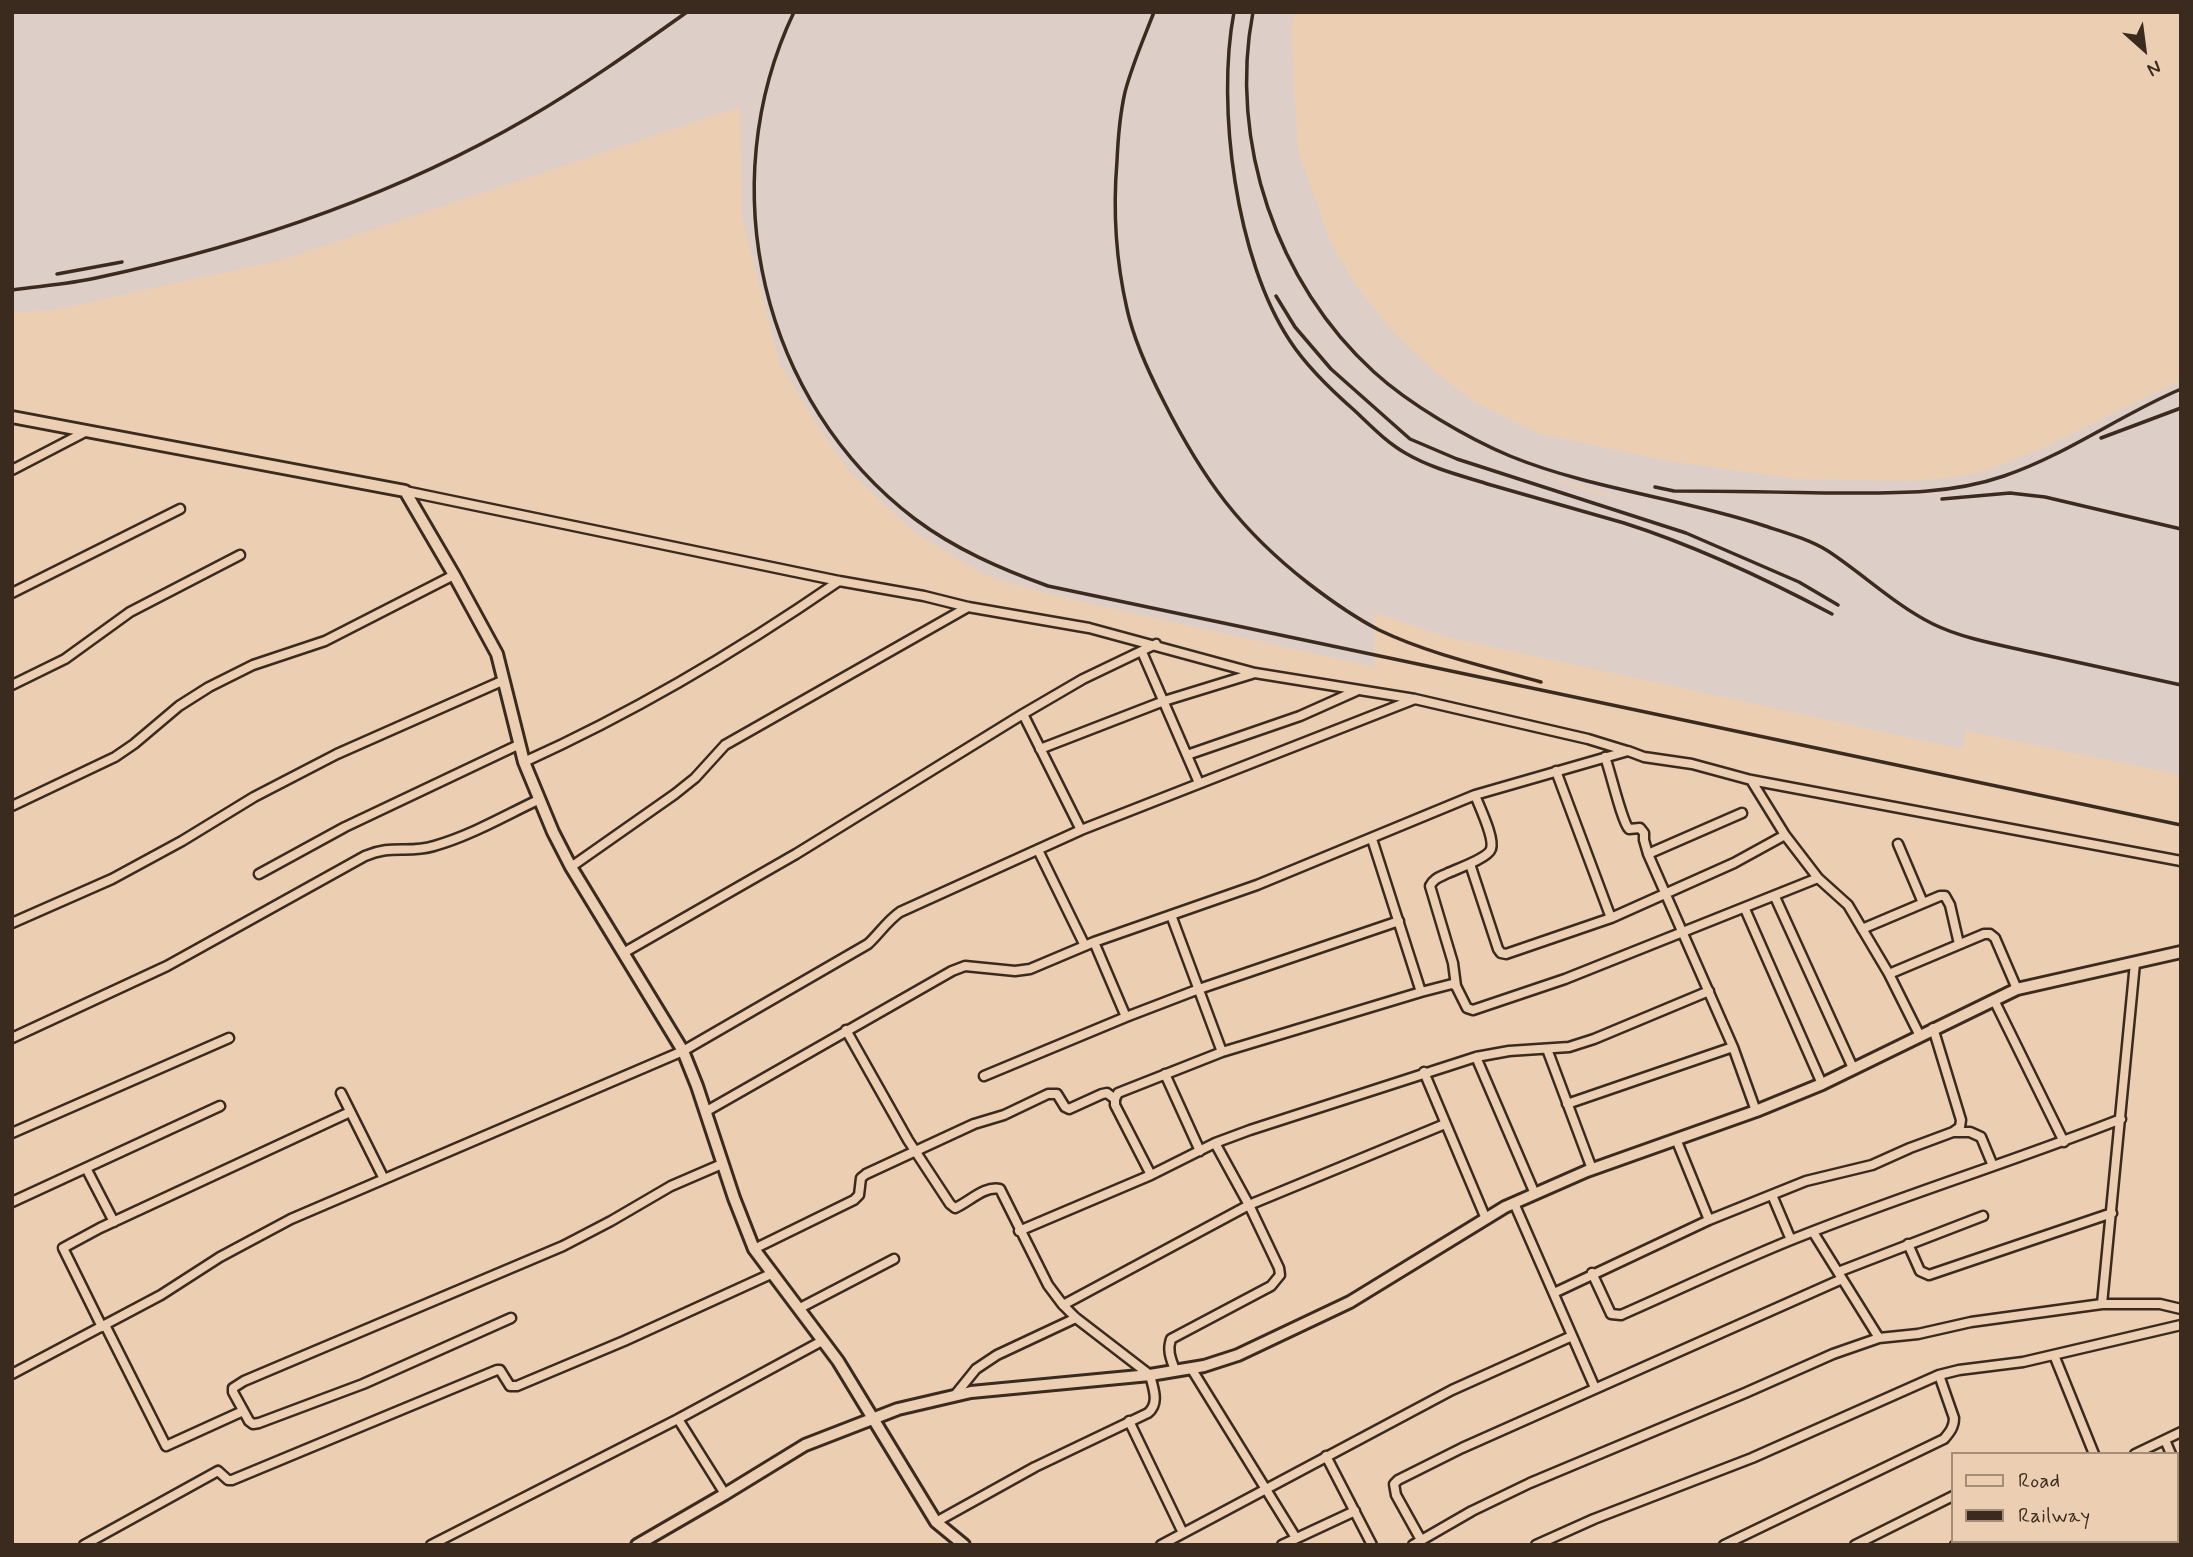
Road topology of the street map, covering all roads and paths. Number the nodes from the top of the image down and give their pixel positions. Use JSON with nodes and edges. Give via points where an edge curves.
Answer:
{"nodes":[{"id":1,"x":12,"y":417,"type":"edge"},
{"id":2,"x":87,"y":431,"type":"junction"},
{"id":3,"x":12,"y":470,"type":"edge"},
{"id":4,"x":405,"y":491,"type":"junction"},
{"id":5,"x":180,"y":509,"type":"dead end"},
{"id":6,"x":240,"y":555,"type":"dead end"},
{"id":7,"x":454,"y":575,"type":"junction"},
{"id":8,"x":839,"y":580,"type":"junction"},
{"id":9,"x":12,"y":593,"type":"edge"},
{"id":10,"x":968,"y":607,"type":"junction"},
{"id":11,"x":1156,"y":644,"type":"junction"},
{"id":12,"x":1142,"y":652,"type":"junction"},
{"id":13,"x":1255,"y":673,"type":"junction"},
{"id":14,"x":502,"y":681,"type":"junction"},
{"id":15,"x":12,"y":685,"type":"edge"},
{"id":16,"x":1356,"y":691,"type":"junction"},
{"id":17,"x":1415,"y":699,"type":"junction"},
{"id":18,"x":1164,"y":701,"type":"junction"},
{"id":19,"x":1023,"y":714,"type":"junction"},
{"id":20,"x":518,"y":745,"type":"junction"},
{"id":21,"x":1040,"y":749,"type":"junction"},
{"id":22,"x":1628,"y":751,"type":"junction"},
{"id":23,"x":1187,"y":755,"type":"junction"},
{"id":24,"x":1605,"y":757,"type":"junction"},
{"id":25,"x":524,"y":762,"type":"junction"},
{"id":26,"x":1556,"y":771,"type":"junction"},
{"id":27,"x":1751,"y":780,"type":"junction"},
{"id":28,"x":1199,"y":783,"type":"junction"},
{"id":29,"x":1475,"y":795,"type":"junction"},
{"id":30,"x":538,"y":800,"type":"junction"},
{"id":31,"x":12,"y":806,"type":"edge"},
{"id":32,"x":1742,"y":813,"type":"dead end"},
{"id":33,"x":1081,"y":830,"type":"junction"},
{"id":34,"x":1785,"y":835,"type":"junction"},
{"id":35,"x":1372,"y":838,"type":"junction"},
{"id":36,"x":1898,"y":844,"type":"dead end"},
{"id":37,"x":1038,"y":850,"type":"junction"},
{"id":38,"x":1648,"y":854,"type":"junction"},
{"id":39,"x":2181,"y":860,"type":"edge"},
{"id":40,"x":1470,"y":864,"type":"junction"},
{"id":41,"x":571,"y":867,"type":"junction"},
{"id":42,"x":259,"y":874,"type":"dead end"},
{"id":43,"x":1818,"y":878,"type":"junction"},
{"id":44,"x":1667,"y":894,"type":"junction"},
{"id":45,"x":1775,"y":897,"type":"junction"},
{"id":46,"x":1923,"y":903,"type":"junction"},
{"id":47,"x":1745,"y":909,"type":"junction"},
{"id":48,"x":1171,"y":915,"type":"junction"},
{"id":49,"x":1611,"y":918,"type":"junction"},
{"id":50,"x":1399,"y":921,"type":"junction"},
{"id":51,"x":12,"y":923,"type":"edge"},
{"id":52,"x":1862,"y":929,"type":"junction"},
{"id":53,"x":1683,"y":930,"type":"junction"},
{"id":54,"x":1094,"y":942,"type":"junction"},
{"id":55,"x":1959,"y":944,"type":"junction"},
{"id":56,"x":1085,"y":946,"type":"junction"},
{"id":57,"x":625,"y":952,"type":"junction"},
{"id":58,"x":2181,"y":952,"type":"edge"},
{"id":59,"x":2135,"y":963,"type":"junction"},
{"id":60,"x":1889,"y":974,"type":"junction"},
{"id":61,"x":1456,"y":986,"type":"junction"},
{"id":62,"x":1199,"y":989,"type":"junction"},
{"id":63,"x":2017,"y":989,"type":"junction"},
{"id":64,"x":1709,"y":991,"type":"junction"},
{"id":65,"x":1421,"y":992,"type":"junction"},
{"id":66,"x":1994,"y":1000,"type":"junction"},
{"id":67,"x":1126,"y":1017,"type":"junction"},
{"id":68,"x":1933,"y":1028,"type":"junction"},
{"id":69,"x":846,"y":1030,"type":"junction"},
{"id":70,"x":1919,"y":1034,"type":"junction"},
{"id":71,"x":12,"y":1038,"type":"edge"},
{"id":72,"x":229,"y":1038,"type":"dead end"},
{"id":73,"x":1733,"y":1047,"type":"junction"},
{"id":74,"x":1547,"y":1049,"type":"junction"},
{"id":75,"x":683,"y":1051,"type":"junction"},
{"id":76,"x":1222,"y":1052,"type":"junction"},
{"id":77,"x":1476,"y":1058,"type":"junction"},
{"id":78,"x":1853,"y":1068,"type":"junction"},
{"id":79,"x":1424,"y":1072,"type":"junction"},
{"id":80,"x":1165,"y":1074,"type":"junction"},
{"id":81,"x":984,"y":1076,"type":"dead end"},
{"id":82,"x":1822,"y":1084,"type":"junction"},
{"id":83,"x":341,"y":1093,"type":"dead end"},
{"id":84,"x":1115,"y":1099,"type":"junction"},
{"id":85,"x":1567,"y":1104,"type":"junction"},
{"id":86,"x":220,"y":1106,"type":"dead end"},
{"id":87,"x":1756,"y":1111,"type":"junction"},
{"id":88,"x":350,"y":1112,"type":"junction"},
{"id":89,"x":705,"y":1112,"type":"junction"},
{"id":90,"x":2121,"y":1119,"type":"junction"},
{"id":91,"x":1446,"y":1124,"type":"junction"},
{"id":92,"x":1954,"y":1132,"type":"junction"},
{"id":93,"x":12,"y":1133,"type":"edge"},
{"id":94,"x":1676,"y":1139,"type":"junction"},
{"id":95,"x":2064,"y":1142,"type":"junction"},
{"id":96,"x":1215,"y":1143,"type":"junction"},
{"id":97,"x":1200,"y":1150,"type":"junction"},
{"id":98,"x":916,"y":1151,"type":"junction"},
{"id":99,"x":722,"y":1164,"type":"junction"},
{"id":100,"x":1993,"y":1166,"type":"junction"},
{"id":101,"x":86,"y":1168,"type":"junction"},
{"id":102,"x":1592,"y":1169,"type":"junction"},
{"id":103,"x":1151,"y":1175,"type":"junction"},
{"id":104,"x":384,"y":1180,"type":"junction"},
{"id":105,"x":1535,"y":1194,"type":"junction"},
{"id":106,"x":1772,"y":1195,"type":"junction"},
{"id":107,"x":12,"y":1202,"type":"edge"},
{"id":108,"x":1514,"y":1203,"type":"junction"},
{"id":109,"x":1249,"y":1205,"type":"junction"},
{"id":110,"x":2112,"y":1213,"type":"junction"},
{"id":111,"x":1983,"y":1216,"type":"dead end"},
{"id":112,"x":1486,"y":1219,"type":"junction"},
{"id":113,"x":1709,"y":1220,"type":"junction"},
{"id":114,"x":114,"y":1222,"type":"junction"},
{"id":115,"x":1019,"y":1231,"type":"junction"},
{"id":116,"x":1813,"y":1231,"type":"junction"},
{"id":117,"x":1791,"y":1240,"type":"junction"},
{"id":118,"x":1909,"y":1244,"type":"junction"},
{"id":119,"x":754,"y":1249,"type":"junction"},
{"id":120,"x":894,"y":1259,"type":"dead end"},
{"id":121,"x":773,"y":1273,"type":"junction"},
{"id":122,"x":1592,"y":1273,"type":"junction"},
{"id":123,"x":1840,"y":1275,"type":"junction"},
{"id":124,"x":1554,"y":1293,"type":"junction"},
{"id":125,"x":2102,"y":1304,"type":"junction"},
{"id":126,"x":1063,"y":1305,"type":"junction"},
{"id":127,"x":800,"y":1308,"type":"junction"},
{"id":128,"x":2181,"y":1309,"type":"edge"},
{"id":129,"x":512,"y":1318,"type":"dead end"},
{"id":130,"x":1076,"y":1318,"type":"junction"},
{"id":131,"x":2181,"y":1325,"type":"edge"},
{"id":132,"x":104,"y":1326,"type":"junction"},
{"id":133,"x":1572,"y":1336,"type":"junction"},
{"id":134,"x":1879,"y":1338,"type":"junction"},
{"id":135,"x":822,"y":1341,"type":"junction"},
{"id":136,"x":2054,"y":1355,"type":"junction"},
{"id":137,"x":1191,"y":1368,"type":"junction"},
{"id":138,"x":1175,"y":1370,"type":"junction"},
{"id":139,"x":12,"y":1374,"type":"edge"},
{"id":140,"x":1150,"y":1375,"type":"junction"},
{"id":141,"x":1939,"y":1375,"type":"junction"},
{"id":142,"x":1595,"y":1388,"type":"junction"},
{"id":143,"x":955,"y":1395,"type":"junction"},
{"id":144,"x":243,"y":1411,"type":"junction"},
{"id":145,"x":678,"y":1419,"type":"junction"},
{"id":146,"x":874,"y":1419,"type":"junction"},
{"id":147,"x":1129,"y":1422,"type":"junction"},
{"id":148,"x":2181,"y":1432,"type":"edge"},
{"id":149,"x":2165,"y":1440,"type":"junction"},
{"id":150,"x":2093,"y":1452,"type":"edge"},
{"id":151,"x":2139,"y":1452,"type":"edge"},
{"id":152,"x":2170,"y":1452,"type":"edge"},
{"id":153,"x":1326,"y":1455,"type":"junction"},
{"id":154,"x":1266,"y":1488,"type":"junction"},
{"id":155,"x":725,"y":1494,"type":"junction"},
{"id":156,"x":1952,"y":1496,"type":"edge"},
{"id":157,"x":1354,"y":1511,"type":"junction"},
{"id":158,"x":936,"y":1522,"type":"junction"},
{"id":159,"x":1183,"y":1534,"type":"junction"},
{"id":160,"x":1296,"y":1538,"type":"junction"},
{"id":161,"x":1417,"y":1543,"type":"edge"},
{"id":162,"x":84,"y":1545,"type":"edge"},
{"id":163,"x":431,"y":1545,"type":"edge"},
{"id":164,"x":637,"y":1545,"type":"edge"},
{"id":165,"x":964,"y":1545,"type":"edge"},
{"id":166,"x":1161,"y":1545,"type":"edge"},
{"id":167,"x":1282,"y":1545,"type":"edge"},
{"id":168,"x":1372,"y":1545,"type":"edge"},
{"id":169,"x":1536,"y":1545,"type":"edge"},
{"id":170,"x":1724,"y":1545,"type":"edge"},
{"id":171,"x":1855,"y":1545,"type":"edge"}],
"edges":[{"from":1,"to":2,"type":"street"},
{"from":2,"to":3,"type":"street"},
{"from":2,"to":4,"type":"street"},
{"from":4,"to":7,"type":"street"},
{"from":4,"to":8,"type":"street"},
{"from":5,"to":9,"type":"street"},
{"from":6,"to":15,"type":"street","via":[[130,612],[65,659]]},
{"from":7,"to":14,"type":"street","via":[[497,654]]},
{"from":7,"to":31,"type":"street","via":[[317,645],[253,665],[209,687],[115,757]]},
{"from":8,"to":10,"type":"street"},
{"from":8,"to":25,"type":"street","via":[[773,626],[660,693]]},
{"from":10,"to":11,"type":"street"},
{"from":10,"to":41,"type":"street","via":[[724,745],[675,794]]},
{"from":11,"to":12,"type":"street"},
{"from":11,"to":13,"type":"street"},
{"from":12,"to":18,"type":"street"},
{"from":12,"to":19,"type":"street"},
{"from":13,"to":16,"type":"street"},
{"from":13,"to":18,"type":"street"},
{"from":14,"to":20,"type":"street"},
{"from":14,"to":51,"type":"street","via":[[337,754],[112,878]]},
{"from":16,"to":17,"type":"street"},
{"from":16,"to":23,"type":"street","via":[[1300,716]]},
{"from":17,"to":22,"type":"street"},
{"from":17,"to":28,"type":"street"},
{"from":18,"to":21,"type":"street"},
{"from":18,"to":23,"type":"street"},
{"from":19,"to":21,"type":"street"},
{"from":19,"to":57,"type":"street","via":[[796,854]]},
{"from":20,"to":25,"type":"street"},
{"from":20,"to":42,"type":"street","via":[[345,827]]},
{"from":21,"to":33,"type":"street"},
{"from":22,"to":24,"type":"street"},
{"from":22,"to":27,"type":"street"},
{"from":23,"to":28,"type":"street"},
{"from":24,"to":26,"type":"street"},
{"from":24,"to":38,"type":"street","via":[[1623,822],[1629,829],[1643,830]]},
{"from":25,"to":30,"type":"street"},
{"from":26,"to":29,"type":"street"},
{"from":26,"to":49,"type":"street"},
{"from":27,"to":34,"type":"street"},
{"from":27,"to":39,"type":"street"},
{"from":28,"to":33,"type":"street"},
{"from":29,"to":35,"type":"street"},
{"from":29,"to":40,"type":"street","via":[[1492,848]]},
{"from":30,"to":41,"type":"street"},
{"from":30,"to":71,"type":"street","via":[[436,846],[379,850],[365,856],[167,966]]},
{"from":32,"to":38,"type":"street"},
{"from":33,"to":37,"type":"street"},
{"from":34,"to":43,"type":"street"},
{"from":34,"to":44,"type":"street"},
{"from":35,"to":48,"type":"street"},
{"from":35,"to":50,"type":"street"},
{"from":36,"to":46,"type":"street"},
{"from":37,"to":56,"type":"street"},
{"from":37,"to":75,"type":"street","via":[[900,912],[868,944]]},
{"from":38,"to":44,"type":"street"},
{"from":40,"to":49,"type":"street","via":[[1501,953]]},
{"from":40,"to":61,"type":"street","via":[[1436,878],[1430,886]]},
{"from":41,"to":57,"type":"street"},
{"from":43,"to":45,"type":"street"},
{"from":43,"to":52,"type":"street","via":[[1848,905]]},
{"from":44,"to":49,"type":"street"},
{"from":44,"to":53,"type":"street"},
{"from":45,"to":47,"type":"street"},
{"from":45,"to":78,"type":"street"},
{"from":46,"to":52,"type":"street"},
{"from":46,"to":55,"type":"street","via":[[1940,896],[1948,900]]},
{"from":47,"to":53,"type":"street"},
{"from":47,"to":82,"type":"street"},
{"from":48,"to":54,"type":"street"},
{"from":48,"to":62,"type":"street"},
{"from":50,"to":62,"type":"street"},
{"from":50,"to":65,"type":"street"},
{"from":52,"to":60,"type":"street"},
{"from":53,"to":61,"type":"street","via":[[1565,979],[1473,1010],[1467,1008]]},
{"from":53,"to":64,"type":"street"},
{"from":54,"to":56,"type":"street"},
{"from":54,"to":67,"type":"street"},
{"from":55,"to":60,"type":"street"},
{"from":55,"to":63,"type":"street","via":[[1990,934]]},
{"from":56,"to":69,"type":"street","via":[[1030,969],[965,966]]},
{"from":57,"to":75,"type":"street"},
{"from":58,"to":59,"type":"street"},
{"from":59,"to":63,"type":"street"},
{"from":59,"to":90,"type":"street"},
{"from":60,"to":70,"type":"street"},
{"from":61,"to":65,"type":"street"},
{"from":62,"to":67,"type":"street"},
{"from":62,"to":76,"type":"street"},
{"from":63,"to":66,"type":"street"},
{"from":64,"to":73,"type":"street"},
{"from":64,"to":74,"type":"street","via":[[1594,1039]]},
{"from":65,"to":76,"type":"street"},
{"from":66,"to":68,"type":"street"},
{"from":66,"to":95,"type":"street"},
{"from":67,"to":81,"type":"street"},
{"from":68,"to":70,"type":"street"},
{"from":68,"to":92,"type":"street","via":[[1961,1120]]},
{"from":69,"to":89,"type":"street"},
{"from":69,"to":98,"type":"street"},
{"from":70,"to":78,"type":"street"},
{"from":72,"to":93,"type":"street"},
{"from":73,"to":85,"type":"street"},
{"from":73,"to":87,"type":"street"},
{"from":74,"to":77,"type":"street"},
{"from":74,"to":85,"type":"street"},
{"from":75,"to":89,"type":"street"},
{"from":75,"to":104,"type":"street"},
{"from":76,"to":80,"type":"street"},
{"from":77,"to":79,"type":"street"},
{"from":77,"to":105,"type":"street"},
{"from":78,"to":82,"type":"street"},
{"from":79,"to":91,"type":"street"},
{"from":79,"to":96,"type":"street"},
{"from":80,"to":84,"type":"street","via":[[1118,1093]]},
{"from":80,"to":97,"type":"street"},
{"from":82,"to":87,"type":"street"},
{"from":83,"to":88,"type":"street"},
{"from":84,"to":98,"type":"street","via":[[1102,1094],[1069,1109],[1057,1094],[1048,1094]]},
{"from":84,"to":103,"type":"street"},
{"from":85,"to":102,"type":"street"},
{"from":86,"to":101,"type":"street"},
{"from":87,"to":94,"type":"street"},
{"from":88,"to":104,"type":"street"},
{"from":88,"to":114,"type":"street"},
{"from":89,"to":99,"type":"street"},
{"from":90,"to":95,"type":"street"},
{"from":90,"to":110,"type":"street"},
{"from":91,"to":109,"type":"street"},
{"from":91,"to":112,"type":"street"},
{"from":92,"to":100,"type":"street","via":[[1981,1137]]},
{"from":92,"to":106,"type":"street","via":[[1872,1165]]},
{"from":94,"to":102,"type":"street"},
{"from":94,"to":113,"type":"street"},
{"from":95,"to":100,"type":"street"},
{"from":96,"to":97,"type":"street"},
{"from":96,"to":109,"type":"street"},
{"from":97,"to":103,"type":"street"},
{"from":98,"to":115,"type":"street","via":[[952,1207],[995,1187],[1003,1193]]},
{"from":98,"to":119,"type":"street","via":[[861,1178],[854,1200]]},
{"from":99,"to":119,"type":"street"},
{"from":99,"to":144,"type":"street","via":[[670,1186],[563,1246],[237,1385],[233,1392]]},
{"from":100,"to":116,"type":"street"},
{"from":101,"to":107,"type":"street"},
{"from":101,"to":114,"type":"street"},
{"from":102,"to":105,"type":"street"},
{"from":103,"to":115,"type":"street"},
{"from":104,"to":132,"type":"street","via":[[291,1219]]},
{"from":105,"to":108,"type":"street"},
{"from":106,"to":113,"type":"street"},
{"from":106,"to":117,"type":"street"},
{"from":108,"to":112,"type":"street"},
{"from":108,"to":124,"type":"street"},
{"from":109,"to":126,"type":"street"},
{"from":109,"to":138,"type":"street","via":[[1280,1275],[1271,1286],[1171,1339],[1169,1356]]},
{"from":110,"to":118,"type":"street","via":[[1929,1275],[1920,1271]]},
{"from":110,"to":125,"type":"street"},
{"from":111,"to":118,"type":"street"},
{"from":112,"to":137,"type":"street","via":[[1350,1302],[1238,1355]]},
{"from":113,"to":122,"type":"street"},
{"from":114,"to":132,"type":"street","via":[[63,1248]]},
{"from":115,"to":126,"type":"street"},
{"from":116,"to":117,"type":"street"},
{"from":116,"to":123,"type":"street"},
{"from":117,"to":122,"type":"street","via":[[1616,1316]]},
{"from":118,"to":123,"type":"street"},
{"from":119,"to":121,"type":"street"},
{"from":120,"to":127,"type":"street"},
{"from":121,"to":127,"type":"street"},
{"from":121,"to":162,"type":"street","via":[[517,1386],[510,1386],[496,1370],[232,1480],[218,1471]]},
{"from":122,"to":124,"type":"street"},
{"from":123,"to":134,"type":"street"},
{"from":123,"to":142,"type":"street"},
{"from":124,"to":133,"type":"street"},
{"from":125,"to":128,"type":"street","via":[[2160,1304]]},
{"from":125,"to":134,"type":"street"},
{"from":126,"to":130,"type":"street"},
{"from":127,"to":135,"type":"street"},
{"from":129,"to":144,"type":"street","via":[[363,1384],[259,1423],[253,1424]]},
{"from":130,"to":140,"type":"street"},
{"from":130,"to":143,"type":"street","via":[[997,1354],[976,1369]]},
{"from":131,"to":136,"type":"street"},
{"from":132,"to":139,"type":"street"},
{"from":132,"to":144,"type":"street","via":[[166,1446]]},
{"from":133,"to":142,"type":"street"},
{"from":133,"to":153,"type":"street","via":[[1452,1390]]},
{"from":134,"to":161,"type":"street","via":[[1833,1353],[1530,1483]]},
{"from":135,"to":145,"type":"street"},
{"from":135,"to":146,"type":"street"},
{"from":136,"to":141,"type":"street"},
{"from":136,"to":150,"type":"street"},
{"from":137,"to":138,"type":"street"},
{"from":137,"to":154,"type":"street"},
{"from":138,"to":140,"type":"street"},
{"from":140,"to":143,"type":"street"},
{"from":140,"to":147,"type":"street","via":[[1155,1405]]},
{"from":141,"to":169,"type":"street","via":[[1752,1458]]},
{"from":141,"to":170,"type":"street","via":[[1954,1418],[1944,1439]]},
{"from":142,"to":161,"type":"street","via":[[1394,1484]]},
{"from":143,"to":146,"type":"street"},
{"from":145,"to":155,"type":"street"},
{"from":145,"to":163,"type":"street"},
{"from":146,"to":155,"type":"street","via":[[805,1445]]},
{"from":146,"to":158,"type":"street"},
{"from":147,"to":158,"type":"street"},
{"from":147,"to":159,"type":"street"},
{"from":148,"to":149,"type":"street"},
{"from":149,"to":151,"type":"street"},
{"from":149,"to":152,"type":"street"},
{"from":153,"to":154,"type":"street"},
{"from":153,"to":157,"type":"street"},
{"from":154,"to":159,"type":"street"},
{"from":154,"to":160,"type":"street"},
{"from":155,"to":164,"type":"street"},
{"from":156,"to":171,"type":"street"},
{"from":157,"to":160,"type":"street"},
{"from":157,"to":168,"type":"street"},
{"from":158,"to":165,"type":"street"},
{"from":159,"to":166,"type":"street"},
{"from":160,"to":167,"type":"street"}]}
